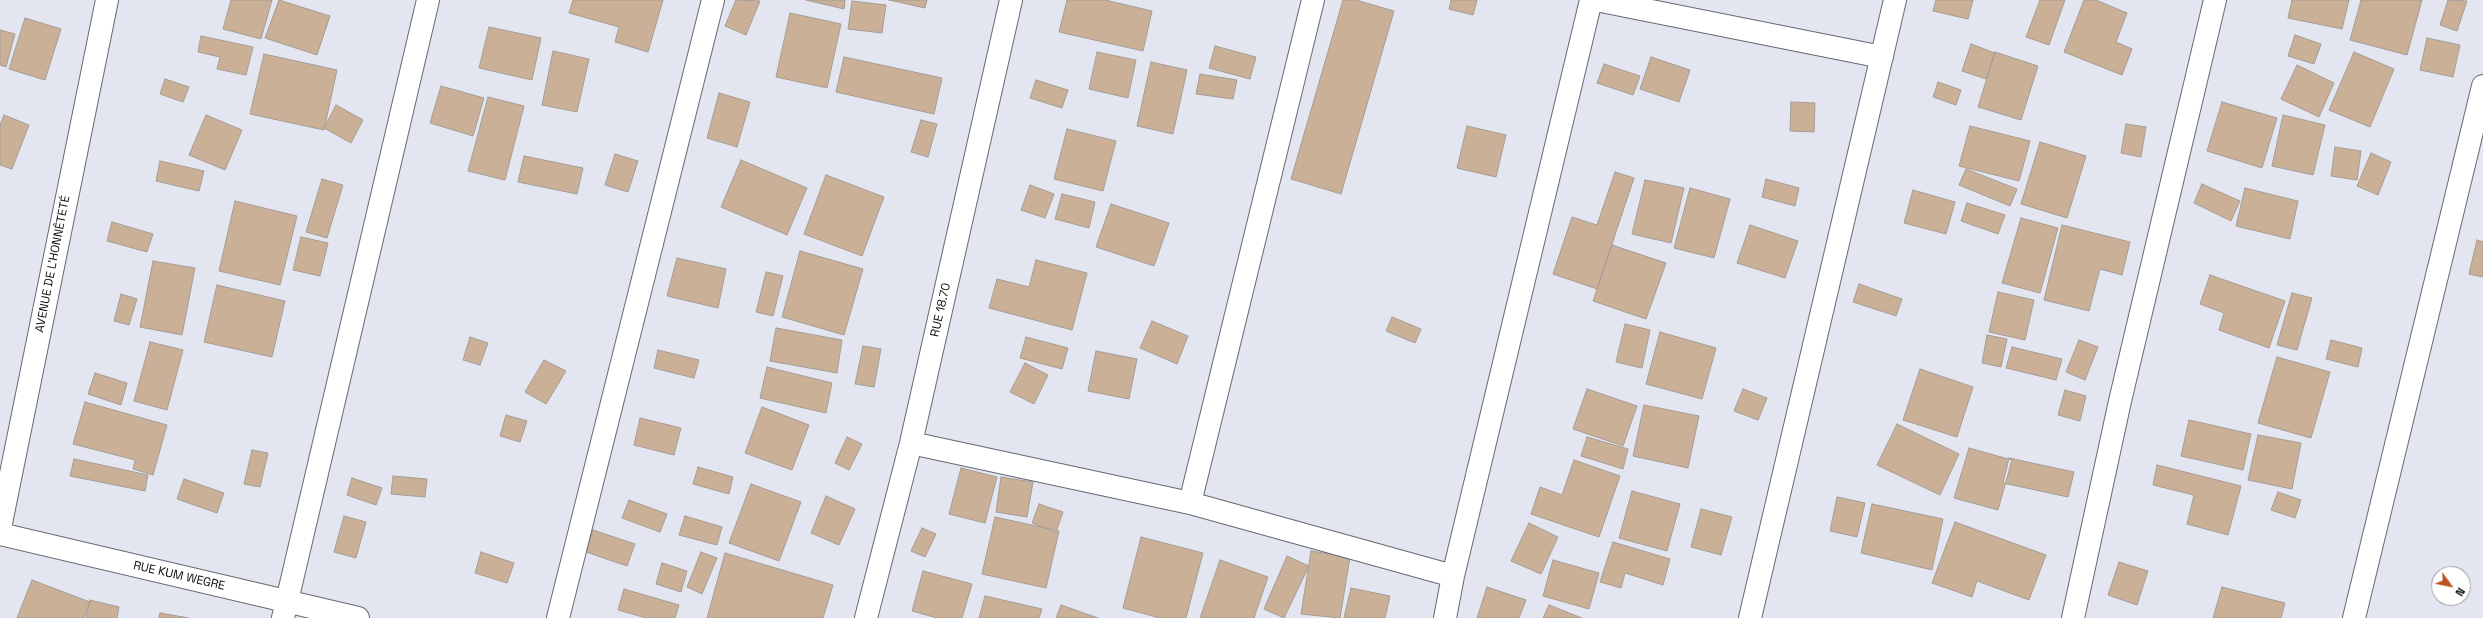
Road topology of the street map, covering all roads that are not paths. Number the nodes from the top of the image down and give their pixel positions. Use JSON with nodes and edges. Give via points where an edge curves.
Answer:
{"nodes":[{"id":1,"x":107,"y":0,"type":"edge"},
{"id":2,"x":428,"y":0,"type":"edge"},
{"id":3,"x":712,"y":0,"type":"edge"},
{"id":4,"x":1011,"y":0,"type":"edge"},
{"id":5,"x":1313,"y":0,"type":"edge"},
{"id":6,"x":1590,"y":0,"type":"edge"},
{"id":7,"x":1596,"y":0,"type":"edge"},
{"id":8,"x":1895,"y":0,"type":"edge"},
{"id":9,"x":2215,"y":0,"type":"edge"},
{"id":10,"x":1882,"y":57,"type":"junction"},
{"id":11,"x":2483,"y":86,"type":"edge"},
{"id":12,"x":910,"y":443,"type":"junction"},
{"id":13,"x":1190,"y":503,"type":"junction"},
{"id":14,"x":0,"y":528,"type":"edge"},
{"id":15,"x":0,"y":534,"type":"edge"},
{"id":16,"x":1453,"y":576,"type":"junction"},
{"id":17,"x":285,"y":610,"type":"edge"},
{"id":18,"x":358,"y":618,"type":"edge"},
{"id":19,"x":558,"y":618,"type":"edge"},
{"id":20,"x":866,"y":618,"type":"edge"},
{"id":21,"x":1445,"y":618,"type":"edge"},
{"id":22,"x":1750,"y":618,"type":"edge"},
{"id":23,"x":2073,"y":618,"type":"edge"},
{"id":24,"x":2354,"y":618,"type":"edge"}],
"edges":[{"from":1,"to":14,"type":"street","name":"AVENUE DE L'HONNÊTETÉ"},
{"from":2,"to":17,"type":"street"},
{"from":3,"to":19,"type":"street"},
{"from":4,"to":12,"type":"street","name":"RUE 18.70"},
{"from":5,"to":13,"type":"street"},
{"from":6,"to":16,"type":"street"},
{"from":7,"to":10,"type":"street"},
{"from":8,"to":10,"type":"street"},
{"from":9,"to":23,"type":"street","via":[[2120,401]]},
{"from":10,"to":22,"type":"street"},
{"from":11,"to":24,"type":"street"},
{"from":12,"to":13,"type":"street"},
{"from":12,"to":20,"type":"street","name":"RUE 18.70"},
{"from":13,"to":16,"type":"street"},
{"from":15,"to":17,"type":"street","name":"RUE KUM WEGRE"},
{"from":16,"to":21,"type":"street"},
{"from":17,"to":18,"type":"street","name":"RUE KUM WEGRE"}]}
